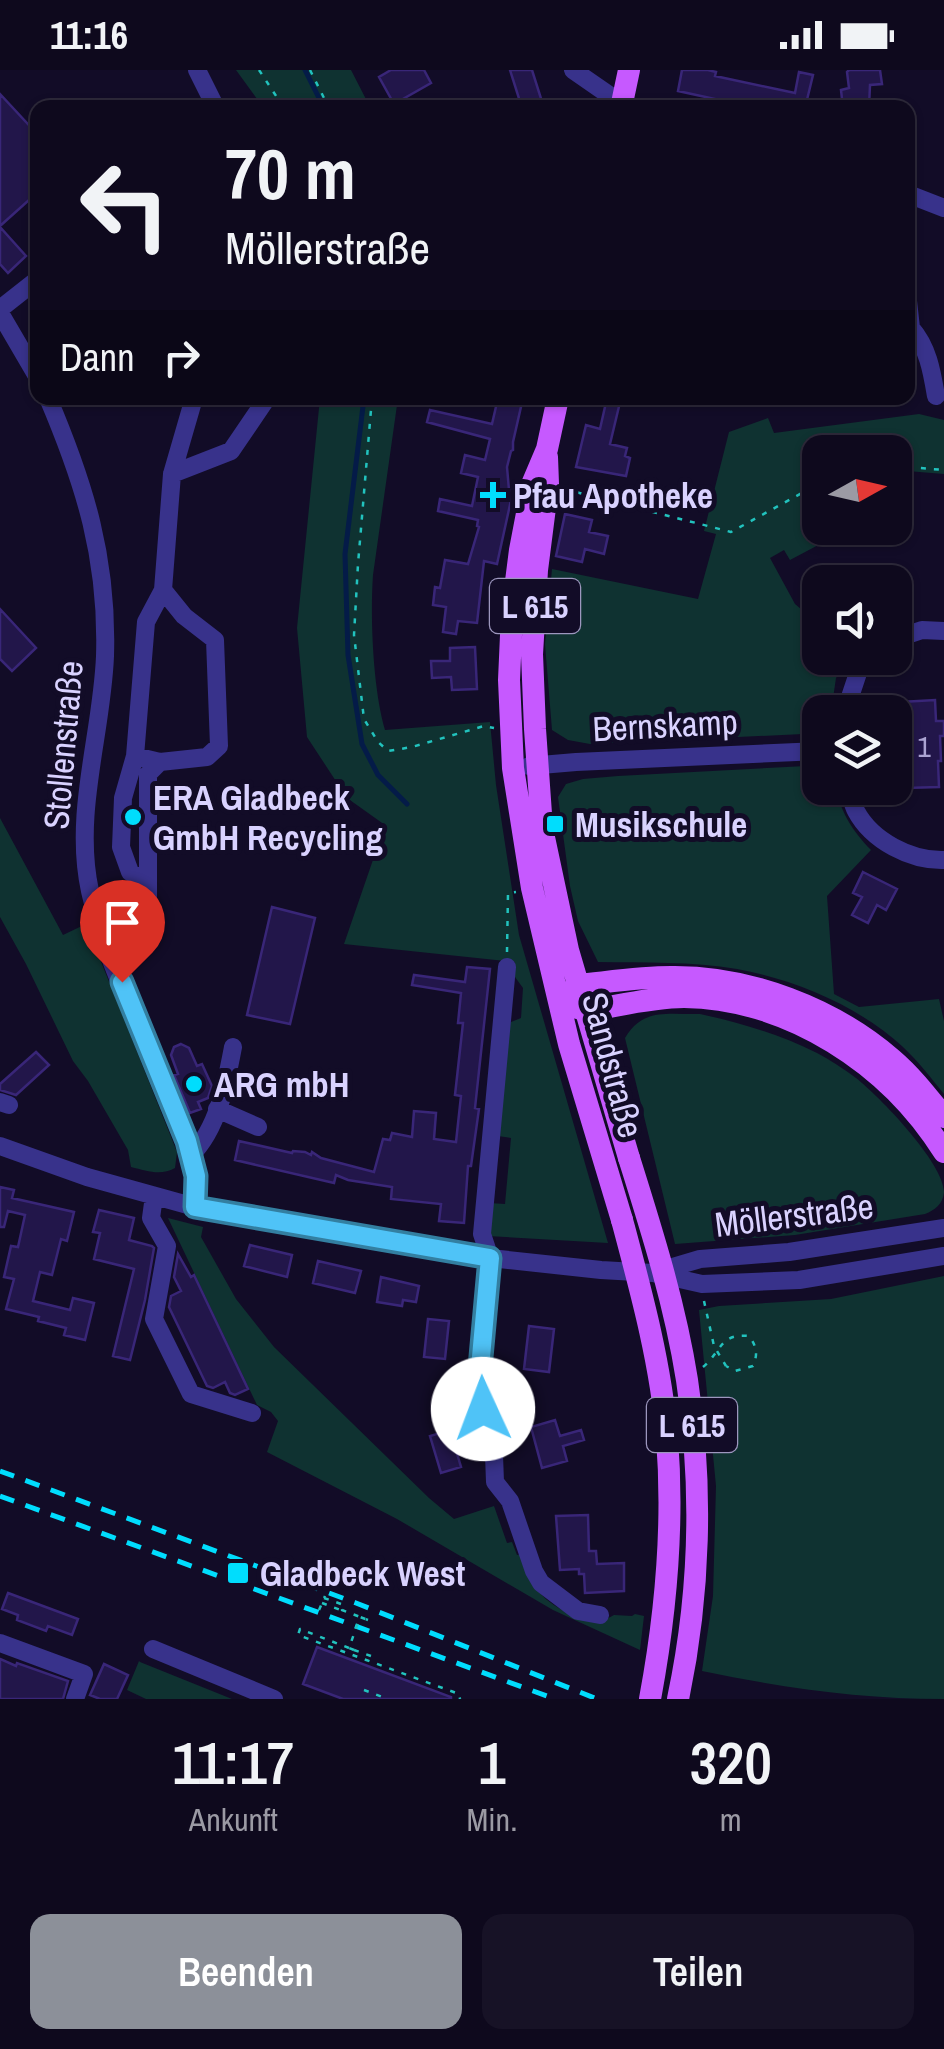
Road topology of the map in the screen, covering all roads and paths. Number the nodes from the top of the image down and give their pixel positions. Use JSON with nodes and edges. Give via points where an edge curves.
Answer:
{"nodes":[{"id":1,"x":197,"y":70,"type":"edge"},
{"id":2,"x":259,"y":70,"type":"edge"},
{"id":3,"x":310,"y":70,"type":"edge"},
{"id":4,"x":573,"y":70,"type":"edge"},
{"id":5,"x":629,"y":70,"type":"edge"},
{"id":6,"x":212,"y":100,"type":"edge"},
{"id":7,"x":279,"y":100,"type":"edge"},
{"id":8,"x":324,"y":100,"type":"edge"},
{"id":9,"x":617,"y":100,"type":"edge"},
{"id":10,"x":626,"y":100,"type":"edge"},
{"id":11,"x":915,"y":197,"type":"edge"},
{"id":12,"x":944,"y":208,"type":"edge"},
{"id":13,"x":30,"y":286,"type":"edge"},
{"id":14,"x":0,"y":311,"type":"edge"},
{"id":15,"x":915,"y":334,"type":"edge"},
{"id":16,"x":30,"y":364,"type":"edge"},
{"id":17,"x":936,"y":396,"type":"dead end"},
{"id":18,"x":51,"y":405,"type":"edge"},
{"id":19,"x":192,"y":405,"type":"edge"},
{"id":20,"x":262,"y":405,"type":"edge"},
{"id":21,"x":371,"y":405,"type":"edge"},
{"id":22,"x":556,"y":405,"type":"edge"},
{"id":23,"x":547,"y":449,"type":"junction"},
{"id":24,"x":912,"y":467,"type":"edge"},
{"id":25,"x":944,"y":470,"type":"edge"},
{"id":26,"x":172,"y":474,"type":"junction"},
{"id":27,"x":548,"y":484,"type":"junction"},
{"id":28,"x":802,"y":493,"type":"edge"},
{"id":29,"x":163,"y":590,"type":"junction"},
{"id":30,"x":944,"y":631,"type":"edge"},
{"id":31,"x":912,"y":633,"type":"edge"},
{"id":32,"x":511,"y":731,"type":"junction"},
{"id":33,"x":802,"y":752,"type":"edge"},
{"id":34,"x":136,"y":756,"type":"junction"},
{"id":35,"x":160,"y":762,"type":"junction"},
{"id":36,"x":525,"y":767,"type":"junction"},
{"id":37,"x":854,"y":805,"type":"edge"},
{"id":38,"x":944,"y":860,"type":"edge"},
{"id":39,"x":148,"y":884,"type":"junction"},
{"id":40,"x":532,"y":888,"type":"junction"},
{"id":41,"x":109,"y":950,"type":"junction"},
{"id":42,"x":506,"y":967,"type":"joint"},
{"id":43,"x":578,"y":985,"type":"junction"},
{"id":44,"x":560,"y":1002,"type":"junction"},
{"id":45,"x":586,"y":1011,"type":"junction"},
{"id":46,"x":234,"y":1047,"type":"dead end"},
{"id":47,"x":217,"y":1109,"type":"junction"},
{"id":48,"x":944,"y":1117,"type":"edge"},
{"id":49,"x":258,"y":1127,"type":"dead end"},
{"id":50,"x":0,"y":1146,"type":"edge"},
{"id":51,"x":944,"y":1152,"type":"edge"},
{"id":52,"x":190,"y":1155,"type":"junction"},
{"id":53,"x":154,"y":1196,"type":"junction"},
{"id":54,"x":195,"y":1207,"type":"junction"},
{"id":55,"x":944,"y":1228,"type":"edge"},
{"id":56,"x":944,"y":1256,"type":"edge"},
{"id":57,"x":490,"y":1258,"type":"junction"},
{"id":58,"x":653,"y":1274,"type":"junction"},
{"id":59,"x":706,"y":1313,"type":"dead end"},
{"id":60,"x":687,"y":1380,"type":"junction"},
{"id":61,"x":252,"y":1413,"type":"dead end"},
{"id":62,"x":324,"y":1599,"type":"junction"},
{"id":63,"x":319,"y":1610,"type":"dead end"},
{"id":64,"x":600,"y":1616,"type":"dead end"},
{"id":65,"x":360,"y":1617,"type":"junction"},
{"id":66,"x":0,"y":1643,"type":"edge"},
{"id":67,"x":154,"y":1649,"type":"dead end"},
{"id":68,"x":352,"y":1649,"type":"junction"},
{"id":69,"x":369,"y":1662,"type":"junction"},
{"id":70,"x":364,"y":1690,"type":"dead end"},
{"id":71,"x":75,"y":1699,"type":"edge"},
{"id":72,"x":274,"y":1699,"type":"edge"},
{"id":73,"x":388,"y":1699,"type":"edge"},
{"id":74,"x":460,"y":1699,"type":"edge"},
{"id":75,"x":650,"y":1699,"type":"edge"},
{"id":76,"x":678,"y":1699,"type":"edge"}],
"edges":[{"from":1,"to":6,"type":"street"},
{"from":2,"to":7,"type":"path"},
{"from":3,"to":8,"type":"path"},
{"from":4,"to":9,"type":"street"},
{"from":5,"to":10,"type":"main road"},
{"from":11,"to":12,"type":"street"},
{"from":13,"to":14,"type":"street"},
{"from":14,"to":16,"type":"street"},
{"from":15,"to":17,"type":"street"},
{"from":18,"to":41,"type":"street","name":"Stollenstraße","via":[[90,513],[103,580],[105,657],[85,840],[90,890]]},
{"from":19,"to":26,"type":"street"},
{"from":20,"to":26,"type":"street","via":[[231,451]]},
{"from":21,"to":32,"type":"path","via":[[354,635],[364,719],[388,751],[484,726]]},
{"from":22,"to":23,"type":"main road","name":"Sandstraße","number":"L 615"},
{"from":23,"to":27,"type":"main road","name":"Sandstraße","number":"L 615"},
{"from":23,"to":32,"type":"main road","name":"Sandstraße","number":"L 615","via":[[533,482],[520,550]]},
{"from":24,"to":25,"type":"path"},
{"from":26,"to":29,"type":"street"},
{"from":27,"to":28,"type":"path","via":[[731,532]]},
{"from":27,"to":36,"type":"main road","name":"Sandstraße","number":"L 615"},
{"from":29,"to":34,"type":"street","via":[[146,622]]},
{"from":29,"to":35,"type":"street","via":[[214,640],[219,746],[207,757]]},
{"from":30,"to":31,"type":"street"},
{"from":32,"to":36,"type":"main road","name":"Sandstraße","number":"L 615"},
{"from":33,"to":36,"type":"street","name":"Bernskamp"},
{"from":34,"to":35,"type":"street"},
{"from":34,"to":39,"type":"street","via":[[122,798],[122,847],[130,872]]},
{"from":35,"to":39,"type":"street","via":[[148,774]]},
{"from":36,"to":40,"type":"main road","name":"Sandstraße","number":"L 615"},
{"from":36,"to":43,"type":"main road","name":"Sandstraße","number":"L 615"},
{"from":37,"to":38,"type":"street","via":[[897,850]]},
{"from":39,"to":41,"type":"street","via":[[148,942]]},
{"from":40,"to":42,"type":"path","via":[[508,893]]},
{"from":40,"to":44,"type":"main road","name":"Sandstraße","number":"L 615"},
{"from":41,"to":52,"type":"street","name":"Stollenstraße"},
{"from":42,"to":57,"type":"street","via":[[482,1234]]},
{"from":43,"to":44,"type":"main road"},
{"from":43,"to":45,"type":"main road","name":"Sandstraße","number":"L 615"},
{"from":43,"to":48,"type":"main road","via":[[672,977],[771,993],[856,1032],[893,1060]]},
{"from":44,"to":45,"type":"main road"},
{"from":44,"to":75,"type":"main road","name":"Sandstraße","number":"L 615","bridge":true,"via":[[656,1357],[667,1436],[666,1593]]},
{"from":45,"to":51,"type":"main road","via":[[683,997],[798,1024],[836,1042],[900,1094]]},
{"from":45,"to":60,"type":"main road","name":"Sandstraße","number":"L 615","bridge":true,"via":[[662,1266]]},
{"from":46,"to":47,"type":"street"},
{"from":47,"to":49,"type":"street"},
{"from":47,"to":52,"type":"street","via":[[205,1141]]},
{"from":50,"to":53,"type":"street","name":"Möllerstraße"},
{"from":52,"to":54,"type":"street","name":"Stollenstraße"},
{"from":53,"to":54,"type":"street","name":"Möllerstraße"},
{"from":53,"to":61,"type":"street","via":[[151,1218],[167,1246],[154,1319],[191,1394]]},
{"from":54,"to":57,"type":"street","name":"Möllerstraße"},
{"from":55,"to":58,"type":"street","name":"Möllerstraße","via":[[700,1259]]},
{"from":56,"to":58,"type":"street","name":"Möllerstraße","via":[[799,1280],[702,1284]]},
{"from":57,"to":58,"type":"street","name":"Möllerstraße"},
{"from":57,"to":64,"type":"street","via":[[480,1380],[495,1482],[510,1501],[541,1583],[578,1611]]},
{"from":59,"to":60,"type":"path","bridge":true,"via":[[714,1346],[726,1366],[753,1366],[757,1357],[749,1336],[730,1336],[721,1344],[714,1358]]},
{"from":60,"to":76,"type":"main road","name":"Sandstraße","number":"L 615","bridge":true,"via":[[697,1526]]},
{"from":62,"to":63,"type":"path"},
{"from":62,"to":65,"type":"path","bridge":true},
{"from":62,"to":65,"type":"path","bridge":true,"via":[[368,1620]]},
{"from":65,"to":68,"type":"path","bridge":true},
{"from":66,"to":71,"type":"street","via":[[84,1674]]},
{"from":67,"to":72,"type":"street"},
{"from":68,"to":69,"type":"path","via":[[370,1656]]},
{"from":68,"to":69,"type":"path","via":[[300,1629],[298,1635]]},
{"from":69,"to":74,"type":"path"},
{"from":70,"to":73,"type":"path"}]}
